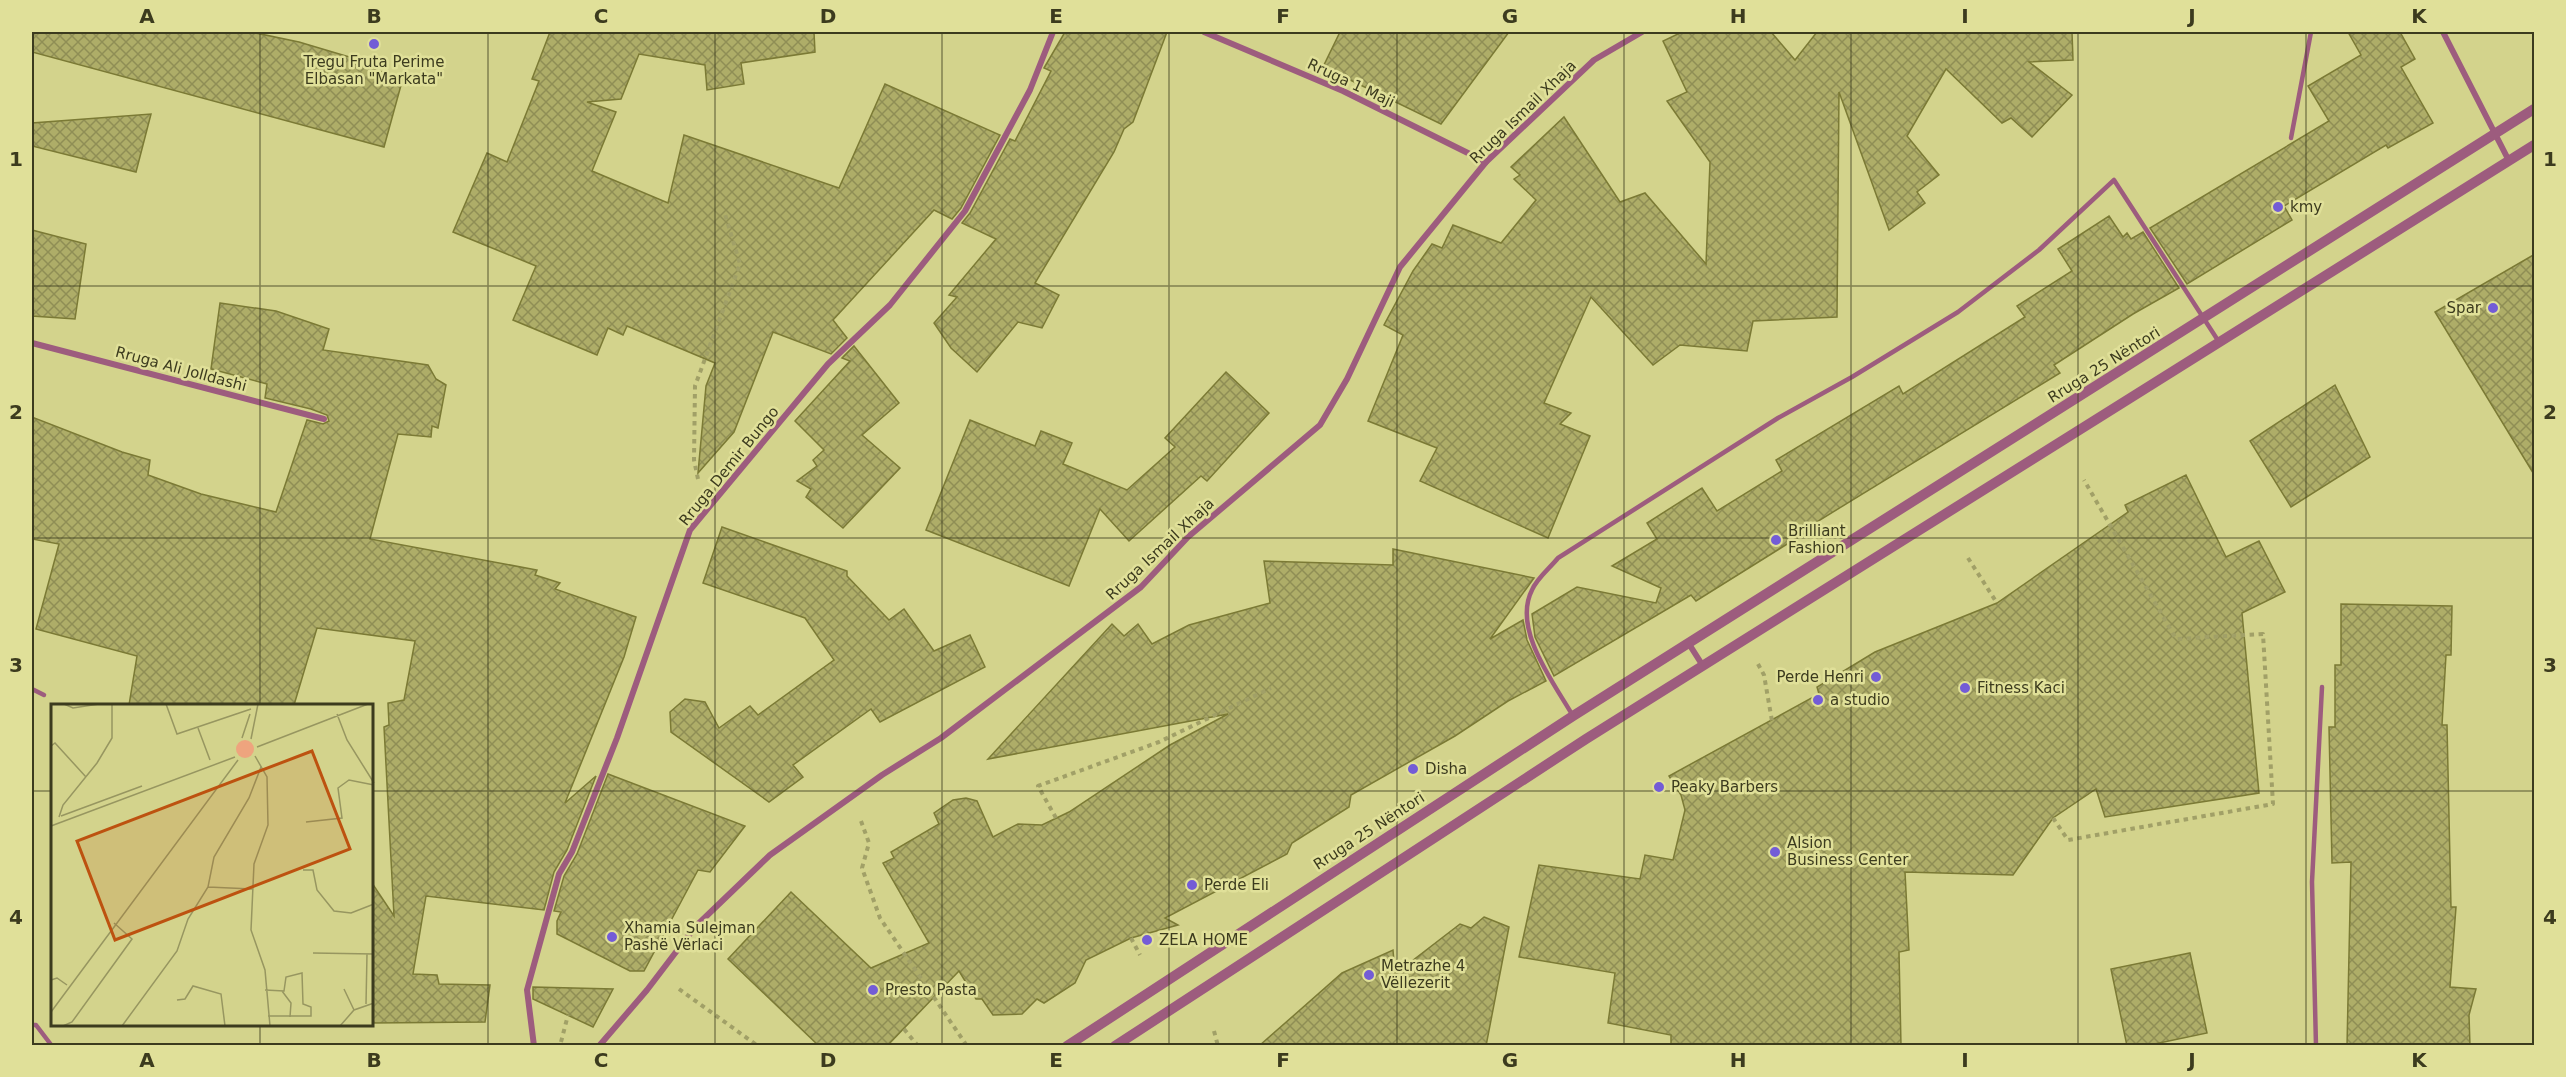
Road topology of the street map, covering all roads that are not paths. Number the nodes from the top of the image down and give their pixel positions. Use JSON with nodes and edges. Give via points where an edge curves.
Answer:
{"nodes":[{"id":1,"x":1053,"y":32,"type":"edge"},
{"id":2,"x":1204,"y":32,"type":"edge"},
{"id":3,"x":1642,"y":32,"type":"edge"},
{"id":4,"x":2311,"y":32,"type":"edge"},
{"id":5,"x":2443,"y":32,"type":"edge"},
{"id":6,"x":2535,"y":109,"type":"edge"},
{"id":7,"x":2495,"y":134,"type":"junction"},
{"id":8,"x":2291,"y":138,"type":"dead end"},
{"id":9,"x":2535,"y":145,"type":"edge"},
{"id":10,"x":2509,"y":161,"type":"junction"},
{"id":11,"x":1486,"y":162,"type":"junction"},
{"id":12,"x":2204,"y":320,"type":"junction"},
{"id":13,"x":32,"y":343,"type":"edge"},
{"id":14,"x":2219,"y":343,"type":"junction"},
{"id":15,"x":324,"y":419,"type":"dead end"},
{"id":16,"x":1689,"y":644,"type":"junction"},
{"id":17,"x":1703,"y":666,"type":"junction"},
{"id":18,"x":2322,"y":687,"type":"dead end"},
{"id":19,"x":32,"y":689,"type":"edge"},
{"id":20,"x":44,"y":695,"type":"dead end"},
{"id":21,"x":1573,"y":716,"type":"junction"},
{"id":22,"x":32,"y":1025,"type":"edge"},
{"id":23,"x":52,"y":1046,"type":"edge"},
{"id":24,"x":534,"y":1046,"type":"edge"},
{"id":25,"x":598,"y":1046,"type":"edge"},
{"id":26,"x":1067,"y":1046,"type":"edge"},
{"id":27,"x":1115,"y":1046,"type":"edge"},
{"id":28,"x":2316,"y":1046,"type":"edge"}],
"edges":[{"from":1,"to":24,"type":"street","name":"Rruga Demir Bungo","via":[[1030,90],[965,211],[890,305],[828,364],[690,530],[617,738],[572,852],[559,873],[527,990]]},
{"from":2,"to":11,"type":"street","name":"Rruga 1 Maji","via":[[1343,91]]},
{"from":3,"to":11,"type":"street","name":"Rruga Ismail Xhaja","via":[[1594,60]]},
{"from":4,"to":8,"type":"lane"},
{"from":5,"to":7,"type":"street"},
{"from":6,"to":7,"type":"street","name":"Rruga 25 Nëntori"},
{"from":7,"to":10,"type":"street"},
{"from":7,"to":12,"type":"street","name":"Rruga 25 Nëntori"},
{"from":9,"to":10,"type":"street"},
{"from":10,"to":14,"type":"street"},
{"from":11,"to":25,"type":"street","name":"Rruga Ismail Xhaja","via":[[1400,267],[1347,379],[1320,425],[1188,537],[1141,588],[941,738],[770,855],[695,927]]},
{"from":12,"to":14,"type":"lane"},
{"from":12,"to":16,"type":"street","name":"Rruga 25 Nëntori"},
{"from":12,"to":21,"type":"lane","via":[[2114,180],[2039,250],[1958,312],[1778,418],[1558,558],[1532,589],[1525,612],[1530,638]]},
{"from":13,"to":15,"type":"street","name":"Rruga Ali Jolldashi"},
{"from":14,"to":17,"type":"street"},
{"from":16,"to":17,"type":"street"},
{"from":16,"to":21,"type":"street","name":"Rruga 25 Nëntori"},
{"from":17,"to":27,"type":"street"},
{"from":18,"to":28,"type":"lane","via":[[2312,882]]},
{"from":19,"to":20,"type":"lane"},
{"from":21,"to":26,"type":"street","name":"Rruga 25 Nëntori"},
{"from":22,"to":23,"type":"lane","via":[[36,1024]]}]}
